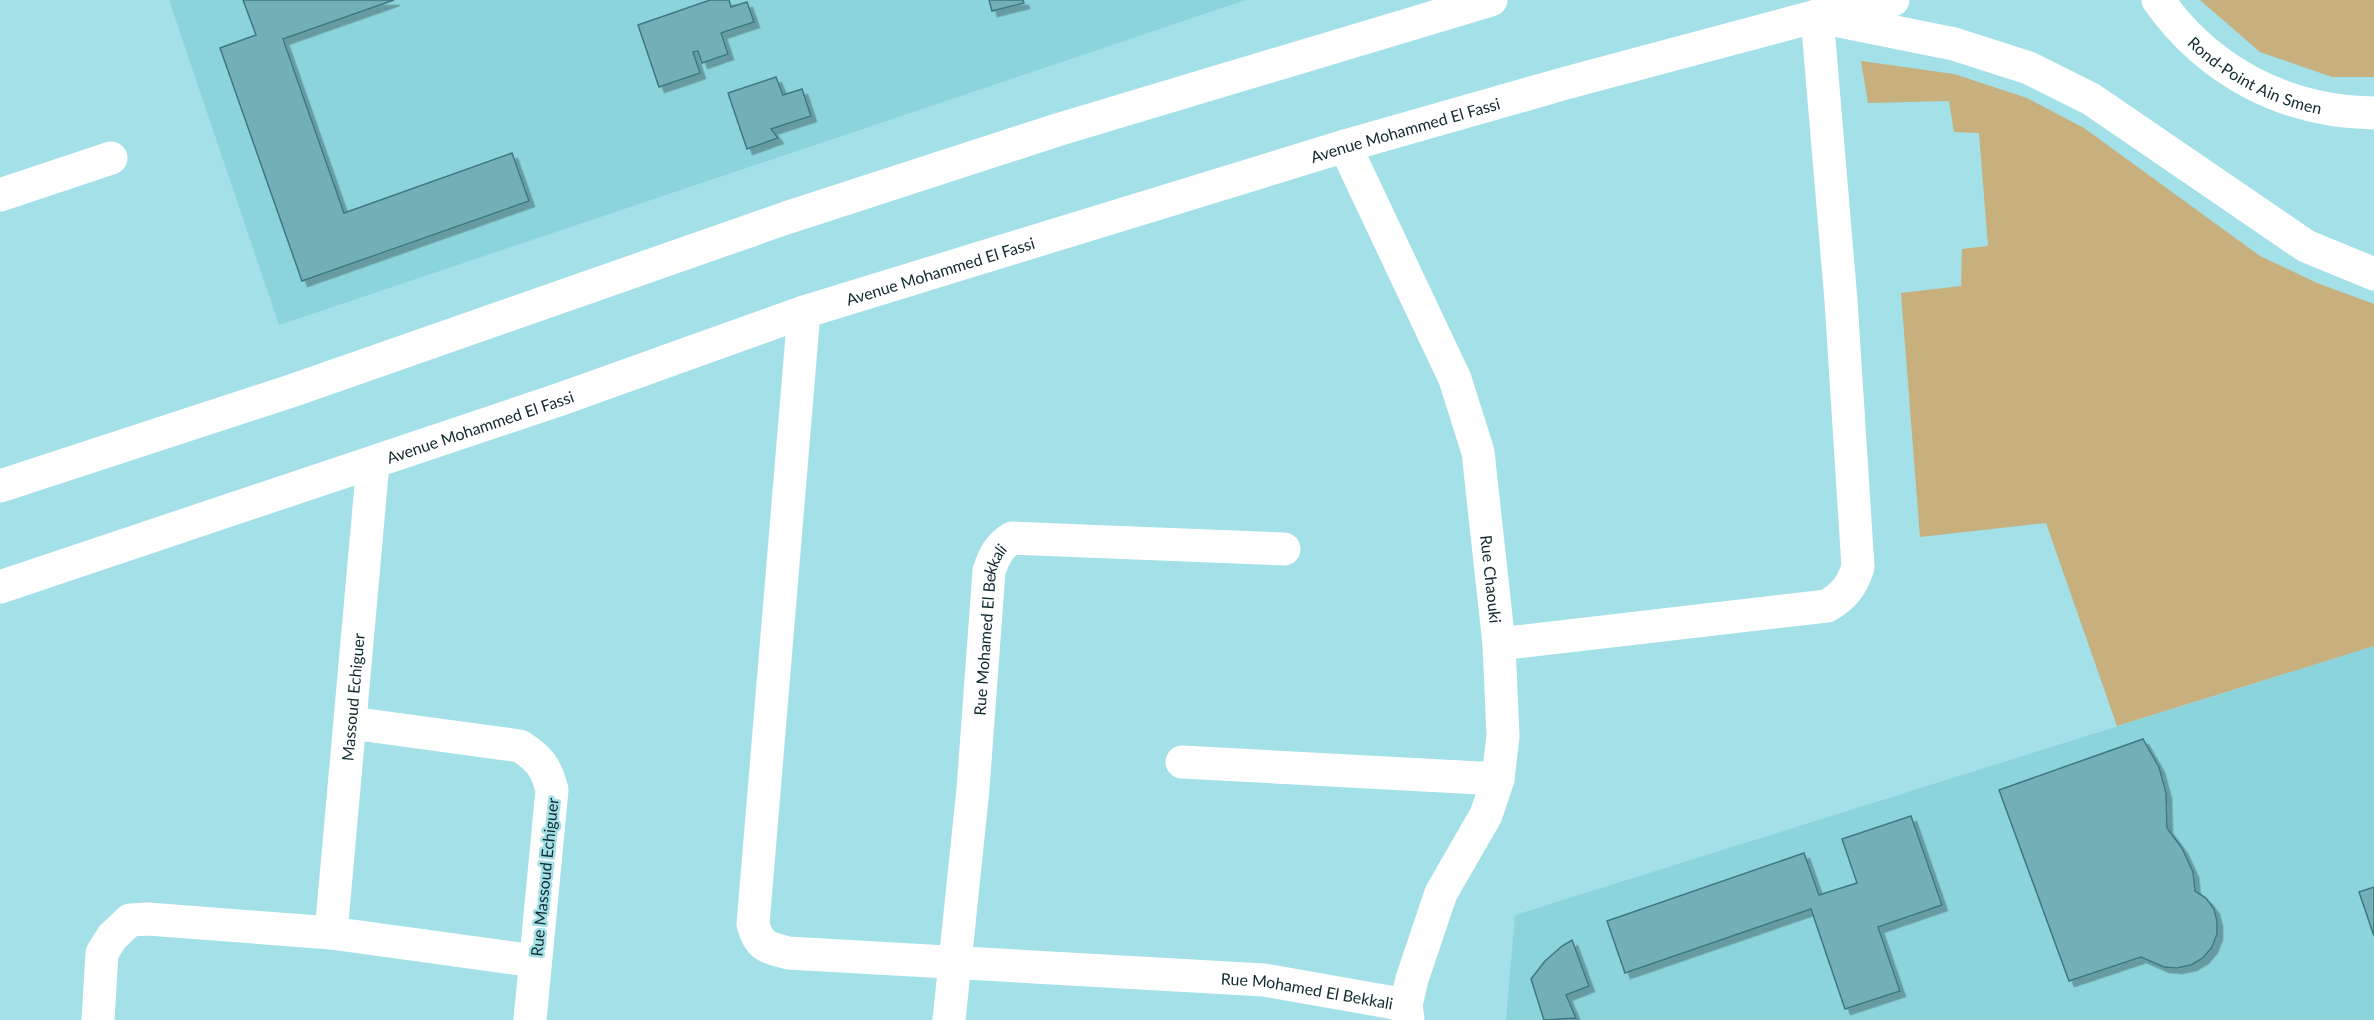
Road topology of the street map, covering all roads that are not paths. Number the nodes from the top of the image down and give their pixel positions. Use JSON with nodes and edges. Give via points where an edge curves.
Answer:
{"nodes":[{"id":1,"x":1491,"y":0,"type":"edge"},
{"id":2,"x":1893,"y":0,"type":"edge"},
{"id":3,"x":2158,"y":0,"type":"edge"},
{"id":4,"x":1817,"y":16,"type":"junction"},
{"id":5,"x":2374,"y":113,"type":"edge"},
{"id":6,"x":1345,"y":146,"type":"junction"},
{"id":7,"x":111,"y":158,"type":"dead end"},
{"id":8,"x":0,"y":195,"type":"edge"},
{"id":9,"x":2374,"y":274,"type":"edge"},
{"id":10,"x":804,"y":312,"type":"junction"},
{"id":11,"x":373,"y":463,"type":"junction"},
{"id":12,"x":0,"y":486,"type":"edge"},
{"id":13,"x":1284,"y":549,"type":"dead end"},
{"id":14,"x":0,"y":587,"type":"edge"},
{"id":15,"x":1499,"y":644,"type":"junction"},
{"id":16,"x":351,"y":723,"type":"junction"},
{"id":17,"x":1182,"y":762,"type":"dead end"},
{"id":18,"x":1498,"y":779,"type":"junction"},
{"id":19,"x":331,"y":933,"type":"junction"},
{"id":20,"x":535,"y":961,"type":"junction"},
{"id":21,"x":956,"y":962,"type":"junction"},
{"id":22,"x":1407,"y":1013,"type":"edge"},
{"id":23,"x":98,"y":1020,"type":"edge"},
{"id":24,"x":530,"y":1020,"type":"edge"},
{"id":25,"x":949,"y":1020,"type":"edge"}],
"edges":[{"from":1,"to":12,"type":"main road","via":[[1034,137],[786,218],[294,390]]},
{"from":2,"to":4,"type":"main road","name":"Avenue Mohammed El Fassi"},
{"from":3,"to":5,"type":"main road","name":"Rond-Point Ain Smen","via":[[2203,52],[2260,89],[2316,108]]},
{"from":4,"to":6,"type":"main road","name":"Avenue Mohammed El Fassi"},
{"from":4,"to":9,"type":"main road","via":[[1954,44],[2030,68],[2091,99],[2306,246]]},
{"from":4,"to":15,"type":"main road","via":[[1851,452],[1858,567],[1853,582],[1841,598],[1827,606]]},
{"from":6,"to":10,"type":"main road","name":"Avenue Mohammed El Fassi"},
{"from":6,"to":15,"type":"main road","name":"Rue Chaouki","via":[[1455,379],[1471,424],[1478,452]]},
{"from":7,"to":8,"type":"main road"},
{"from":10,"to":11,"type":"main road","name":"Avenue Mohammed El Fassi"},
{"from":10,"to":21,"type":"main road","name":"Rue Mohamed El Bekkali","via":[[753,924],[756,938],[788,953]]},
{"from":11,"to":14,"type":"main road","name":"Avenue Mohammed El Fassi"},
{"from":11,"to":16,"type":"main road","name":"Massoud Echiguer"},
{"from":13,"to":21,"type":"main road","name":"Rue Mohamed El Bekkali","via":[[1012,538],[1002,544],[989,571]]},
{"from":15,"to":18,"type":"main road","name":"Rue Chaouki","via":[[1503,736]]},
{"from":16,"to":19,"type":"main road","name":"Massoud Echiguer"},
{"from":16,"to":20,"type":"main road","name":"Rue Massoud Echiguer","via":[[520,746],[547,771],[552,790]]},
{"from":17,"to":18,"type":"main road"},
{"from":18,"to":22,"type":"main road","name":"Rue Chaouki","via":[[1486,814],[1441,893],[1424,941]]},
{"from":19,"to":20,"type":"main road"},
{"from":19,"to":23,"type":"main road","via":[[130,920],[102,953]]},
{"from":20,"to":24,"type":"main road","name":"Rue Massoud Echiguer"},
{"from":21,"to":22,"type":"main road","name":"Rue Mohamed El Bekkali","via":[[1264,980]]},
{"from":21,"to":25,"type":"main road","name":"Rue Mohamed El Bekkali"}]}
